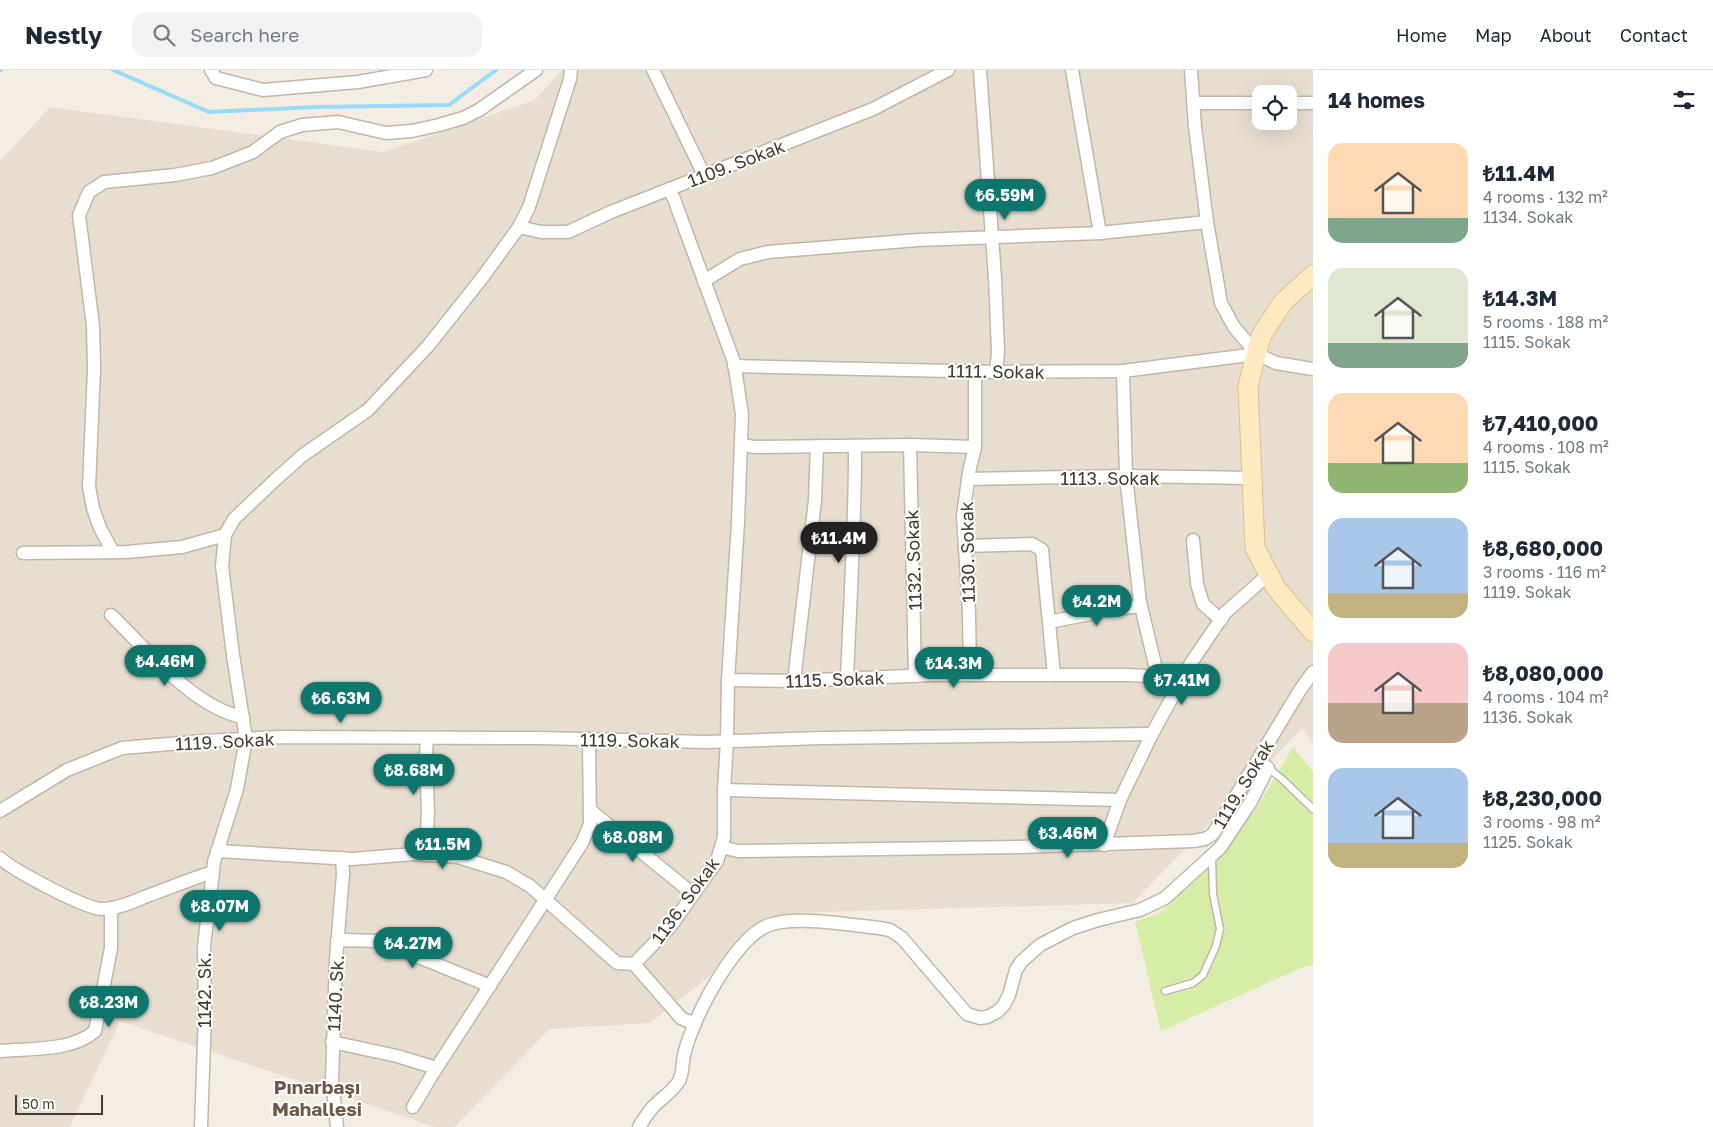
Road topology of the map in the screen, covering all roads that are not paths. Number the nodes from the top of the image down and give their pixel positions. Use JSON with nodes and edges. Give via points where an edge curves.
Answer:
{"nodes":[{"id":1,"x":211,"y":70,"type":"edge"},
{"id":2,"x":426,"y":70,"type":"edge"},
{"id":3,"x":536,"y":70,"type":"edge"},
{"id":4,"x":571,"y":70,"type":"edge"},
{"id":5,"x":653,"y":70,"type":"edge"},
{"id":6,"x":948,"y":70,"type":"edge"},
{"id":7,"x":980,"y":70,"type":"edge"},
{"id":8,"x":1072,"y":70,"type":"edge"},
{"id":9,"x":1191,"y":70,"type":"edge"},
{"id":10,"x":388,"y":73,"type":"edge"},
{"id":11,"x":1194,"y":103,"type":"junction"},
{"id":12,"x":1252,"y":103,"type":"edge"},
{"id":13,"x":1297,"y":103,"type":"edge"},
{"id":14,"x":1313,"y":103,"type":"edge"},
{"id":15,"x":704,"y":175,"type":"junction"},
{"id":16,"x":669,"y":189,"type":"junction"},
{"id":17,"x":1207,"y":222,"type":"junction"},
{"id":18,"x":519,"y":227,"type":"junction"},
{"id":19,"x":1100,"y":233,"type":"junction"},
{"id":20,"x":992,"y":238,"type":"junction"},
{"id":21,"x":1313,"y":276,"type":"edge"},
{"id":22,"x":704,"y":281,"type":"junction"},
{"id":23,"x":1257,"y":354,"type":"junction"},
{"id":24,"x":734,"y":366,"type":"junction"},
{"id":25,"x":1313,"y":369,"type":"edge"},
{"id":26,"x":973,"y":371,"type":"junction"},
{"id":27,"x":1123,"y":371,"type":"junction"},
{"id":28,"x":996,"y":372,"type":"junction"},
{"id":29,"x":741,"y":444,"type":"junction"},
{"id":30,"x":910,"y":445,"type":"junction"},
{"id":31,"x":817,"y":446,"type":"junction"},
{"id":32,"x":854,"y":446,"type":"junction"},
{"id":33,"x":975,"y":447,"type":"junction"},
{"id":34,"x":1126,"y":476,"type":"junction"},
{"id":35,"x":1252,"y":478,"type":"junction"},
{"id":36,"x":968,"y":480,"type":"junction"},
{"id":37,"x":225,"y":535,"type":"junction"},
{"id":38,"x":1193,"y":540,"type":"dead end"},
{"id":39,"x":964,"y":546,"type":"junction"},
{"id":40,"x":23,"y":552,"type":"dead end"},
{"id":41,"x":114,"y":552,"type":"junction"},
{"id":42,"x":1268,"y":574,"type":"junction"},
{"id":43,"x":1141,"y":606,"type":"junction"},
{"id":44,"x":111,"y":615,"type":"dead end"},
{"id":45,"x":1221,"y":620,"type":"junction"},
{"id":46,"x":1049,"y":622,"type":"junction"},
{"id":47,"x":1313,"y":632,"type":"edge"},
{"id":48,"x":1313,"y":672,"type":"edge"},
{"id":49,"x":970,"y":675,"type":"junction"},
{"id":50,"x":1054,"y":675,"type":"junction"},
{"id":51,"x":915,"y":676,"type":"junction"},
{"id":52,"x":1158,"y":677,"type":"junction"},
{"id":53,"x":847,"y":678,"type":"junction"},
{"id":54,"x":1182,"y":678,"type":"junction"},
{"id":55,"x":728,"y":680,"type":"junction"},
{"id":56,"x":794,"y":681,"type":"junction"},
{"id":57,"x":243,"y":717,"type":"junction"},
{"id":58,"x":1152,"y":734,"type":"junction"},
{"id":59,"x":427,"y":738,"type":"junction"},
{"id":60,"x":246,"y":739,"type":"junction"},
{"id":61,"x":589,"y":739,"type":"junction"},
{"id":62,"x":727,"y":741,"type":"junction"},
{"id":63,"x":1258,"y":760,"type":"junction"},
{"id":64,"x":1268,"y":768,"type":"junction"},
{"id":65,"x":724,"y":790,"type":"junction"},
{"id":66,"x":1120,"y":800,"type":"junction"},
{"id":67,"x":1313,"y":809,"type":"edge"},
{"id":68,"x":590,"y":810,"type":"junction"},
{"id":69,"x":0,"y":811,"type":"edge"},
{"id":70,"x":1104,"y":845,"type":"junction"},
{"id":71,"x":721,"y":847,"type":"junction"},
{"id":72,"x":217,"y":851,"type":"junction"},
{"id":73,"x":426,"y":855,"type":"junction"},
{"id":74,"x":1212,"y":857,"type":"junction"},
{"id":75,"x":0,"y":858,"type":"edge"},
{"id":76,"x":342,"y":858,"type":"junction"},
{"id":77,"x":213,"y":872,"type":"junction"},
{"id":78,"x":694,"y":894,"type":"junction"},
{"id":79,"x":546,"y":899,"type":"junction"},
{"id":80,"x":111,"y":908,"type":"junction"},
{"id":81,"x":337,"y":941,"type":"junction"},
{"id":82,"x":634,"y":964,"type":"junction"},
{"id":83,"x":490,"y":986,"type":"junction"},
{"id":84,"x":1165,"y":990,"type":"dead end"},
{"id":85,"x":695,"y":1024,"type":"junction"},
{"id":86,"x":332,"y":1042,"type":"junction"},
{"id":87,"x":0,"y":1051,"type":"edge"},
{"id":88,"x":436,"y":1068,"type":"junction"},
{"id":89,"x":413,"y":1107,"type":"dead end"},
{"id":90,"x":200,"y":1127,"type":"edge"},
{"id":91,"x":337,"y":1127,"type":"edge"},
{"id":92,"x":639,"y":1127,"type":"edge"}],
"edges":[{"from":1,"to":10,"type":"street","via":[[216,78],[263,90],[358,82]]},
{"from":2,"to":10,"type":"street"},
{"from":3,"to":41,"type":"street","via":[[479,110],[439,125],[386,133],[338,122],[302,125],[280,132],[253,152],[212,168],[104,182],[88,192],[79,215],[93,326],[89,488],[100,528]]},
{"from":4,"to":18,"type":"street","via":[[529,206]]},
{"from":5,"to":15,"type":"street"},
{"from":6,"to":15,"type":"street","name":"1109. Sokak","via":[[873,109]]},
{"from":7,"to":20,"type":"street"},
{"from":8,"to":19,"type":"street"},
{"from":9,"to":11,"type":"street"},
{"from":11,"to":12,"type":"street"},
{"from":11,"to":17,"type":"street"},
{"from":13,"to":14,"type":"street"},
{"from":15,"to":16,"type":"street","name":"1109. Sokak"},
{"from":16,"to":18,"type":"street","name":"1109. Sokak","via":[[568,232],[541,232]]},
{"from":16,"to":22,"type":"street","name":"1136. Sokak"},
{"from":17,"to":19,"type":"street"},
{"from":17,"to":23,"type":"street","via":[[1221,303],[1234,327]]},
{"from":18,"to":37,"type":"street","via":[[428,346],[368,410],[303,455],[274,480],[234,519]]},
{"from":19,"to":20,"type":"street"},
{"from":20,"to":22,"type":"street","via":[[918,240],[768,252],[740,259]]},
{"from":20,"to":28,"type":"street","via":[[998,352]]},
{"from":21,"to":23,"type":"street","via":[[1283,302],[1261,336]]},
{"from":22,"to":24,"type":"street","name":"1136. Sokak"},
{"from":23,"to":25,"type":"street","via":[[1276,363]]},
{"from":23,"to":27,"type":"street","name":"1111. Sokak"},
{"from":23,"to":35,"type":"street","via":[[1248,386]]},
{"from":24,"to":26,"type":"street","name":"1111. Sokak"},
{"from":24,"to":29,"type":"street","name":"1136. Sokak","via":[[742,414]]},
{"from":26,"to":28,"type":"street","name":"1111. Sokak"},
{"from":26,"to":33,"type":"street","name":"1130. Sokak"},
{"from":27,"to":28,"type":"street","name":"1111. Sokak"},
{"from":27,"to":34,"type":"street"},
{"from":29,"to":31,"type":"street","via":[[753,447]]},
{"from":29,"to":55,"type":"street","name":"1136. Sokak"},
{"from":30,"to":32,"type":"street"},
{"from":30,"to":33,"type":"street"},
{"from":30,"to":51,"type":"street","name":"1132. Sokak"},
{"from":31,"to":32,"type":"street"},
{"from":31,"to":56,"type":"street","via":[[815,500]]},
{"from":32,"to":53,"type":"street","via":[[855,518]]},
{"from":33,"to":36,"type":"street","name":"1130. Sokak"},
{"from":34,"to":35,"type":"street","name":"1113. Sokak"},
{"from":34,"to":36,"type":"street","name":"1113. Sokak"},
{"from":34,"to":43,"type":"street"},
{"from":35,"to":42,"type":"street","via":[[1255,548]]},
{"from":36,"to":39,"type":"street","name":"1130. Sokak","via":[[963,516]]},
{"from":37,"to":41,"type":"street","via":[[182,547]]},
{"from":37,"to":57,"type":"street","name":"1142. Sk.","via":[[222,566]]},
{"from":38,"to":45,"type":"street","via":[[1197,584],[1203,604]]},
{"from":39,"to":46,"type":"street","via":[[1032,544],[1042,550]]},
{"from":39,"to":49,"type":"street","name":"1130. Sokak"},
{"from":40,"to":41,"type":"street"},
{"from":42,"to":45,"type":"street"},
{"from":42,"to":47,"type":"street"},
{"from":43,"to":46,"type":"street"},
{"from":43,"to":52,"type":"street"},
{"from":44,"to":57,"type":"street","via":[[184,686],[213,706]]},
{"from":45,"to":54,"type":"street"},
{"from":46,"to":50,"type":"street"},
{"from":48,"to":63,"type":"street","name":"1119. Sokak"},
{"from":49,"to":50,"type":"street","name":"1115. Sokak"},
{"from":49,"to":51,"type":"street","name":"1115. Sokak"},
{"from":50,"to":52,"type":"street","name":"1115. Sokak"},
{"from":51,"to":53,"type":"street","name":"1115. Sokak"},
{"from":52,"to":54,"type":"street","name":"1115. Sokak"},
{"from":53,"to":56,"type":"street","name":"1115. Sokak"},
{"from":54,"to":58,"type":"street"},
{"from":55,"to":56,"type":"street","name":"1115. Sokak"},
{"from":55,"to":62,"type":"street","name":"1136. Sokak"},
{"from":57,"to":60,"type":"street","name":"1142. Sk."},
{"from":58,"to":62,"type":"street","name":"1119. Sokak"},
{"from":58,"to":66,"type":"street"},
{"from":59,"to":60,"type":"street","name":"1119. Sokak"},
{"from":59,"to":61,"type":"street","name":"1119. Sokak"},
{"from":59,"to":73,"type":"street"},
{"from":60,"to":69,"type":"street","name":"1119. Sokak","via":[[122,748],[67,770]]},
{"from":60,"to":72,"type":"street","name":"1142. Sk.","via":[[237,789]]},
{"from":61,"to":62,"type":"street","name":"1119. Sokak"},
{"from":61,"to":68,"type":"street"},
{"from":62,"to":65,"type":"street","name":"1136. Sokak"},
{"from":63,"to":64,"type":"street"},
{"from":63,"to":70,"type":"street","name":"1119. Sokak","via":[[1212,834],[1205,839]]},
{"from":64,"to":67,"type":"lane"},
{"from":64,"to":74,"type":"street","via":[[1250,802]]},
{"from":65,"to":66,"type":"street"},
{"from":65,"to":71,"type":"street","name":"1136. Sokak"},
{"from":66,"to":70,"type":"street"},
{"from":68,"to":78,"type":"street"},
{"from":68,"to":79,"type":"street","via":[[590,824],[582,843]]},
{"from":70,"to":71,"type":"street","name":"1119. Sokak","via":[[738,851]]},
{"from":71,"to":78,"type":"street","name":"1136. Sokak","via":[[717,861]]},
{"from":72,"to":76,"type":"street"},
{"from":72,"to":77,"type":"street","name":"1142. Sk."},
{"from":73,"to":76,"type":"street"},
{"from":73,"to":79,"type":"street","via":[[458,857],[506,872]]},
{"from":74,"to":84,"type":"lane","via":[[1213,894],[1220,929],[1216,946],[1202,975],[1193,983]]},
{"from":74,"to":85,"type":"street","via":[[1153,905],[1073,928],[1040,945],[1021,962],[1004,1006],[987,1017],[967,1014],[902,938],[890,930],[783,921],[757,932],[736,953],[719,976]]},
{"from":75,"to":80,"type":"street","via":[[83,904],[102,910]]},
{"from":76,"to":81,"type":"street","name":"1140. Sk."},
{"from":77,"to":80,"type":"street"},
{"from":77,"to":90,"type":"street","name":"1142. Sk.","via":[[204,946]]},
{"from":78,"to":82,"type":"street","name":"1136. Sokak","via":[[670,927]]},
{"from":79,"to":82,"type":"street","via":[[617,963]]},
{"from":79,"to":83,"type":"street"},
{"from":80,"to":87,"type":"street","via":[[111,948],[94,1031],[75,1042]]},
{"from":81,"to":83,"type":"street","via":[[379,941]]},
{"from":81,"to":86,"type":"street","name":"1140. Sk."},
{"from":82,"to":85,"type":"street","via":[[682,1018]]},
{"from":83,"to":88,"type":"street"},
{"from":85,"to":92,"type":"street","via":[[679,1081]]},
{"from":86,"to":88,"type":"street"},
{"from":86,"to":91,"type":"street","name":"1140. Sk."},
{"from":88,"to":89,"type":"street"}]}
